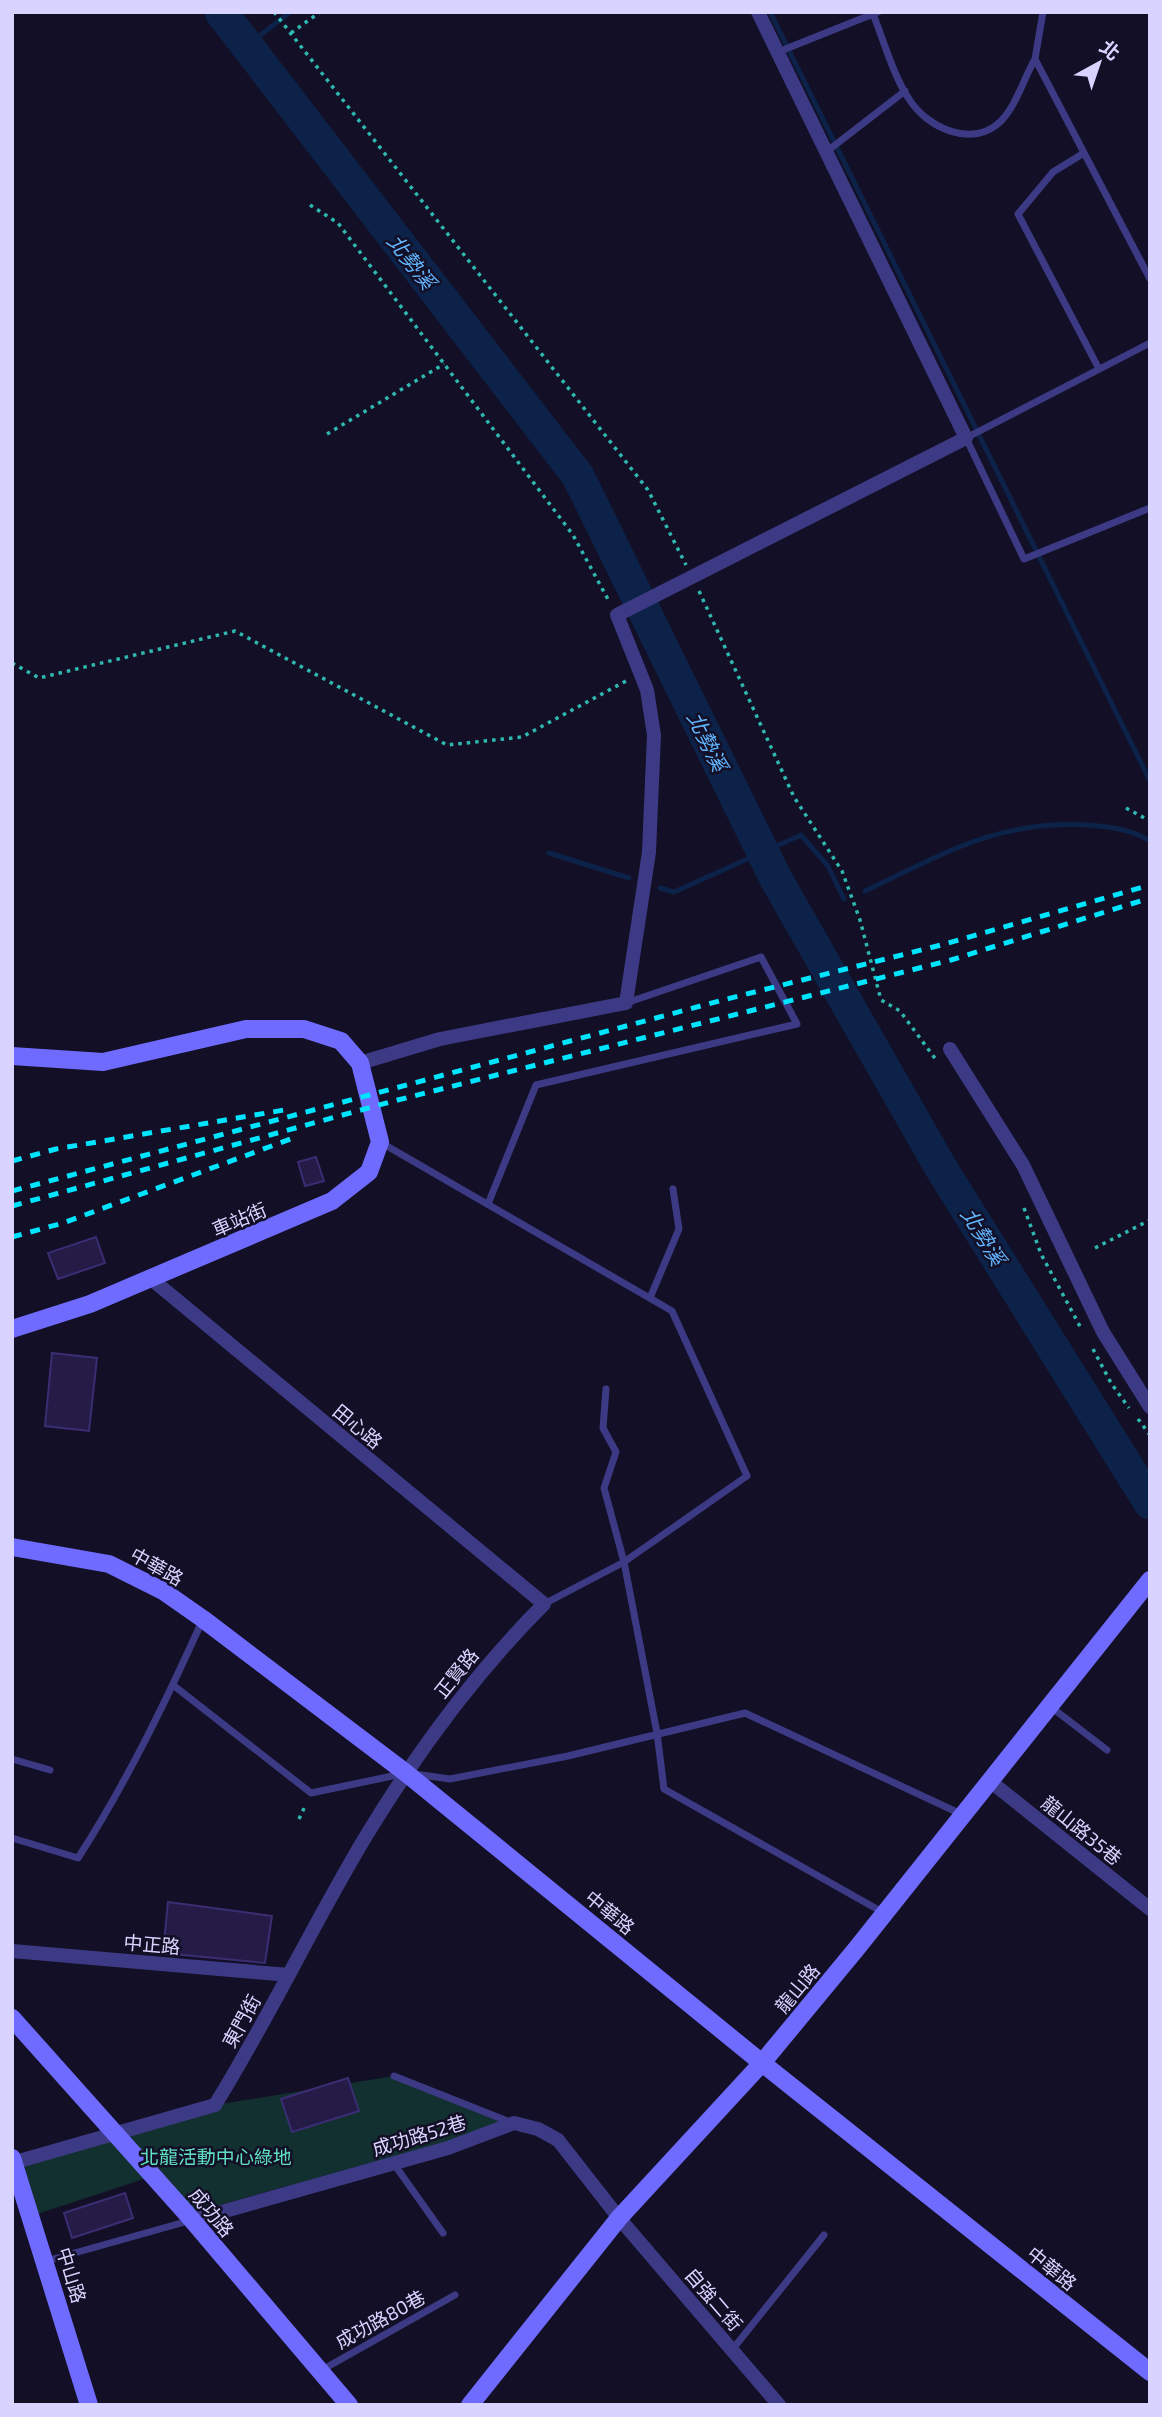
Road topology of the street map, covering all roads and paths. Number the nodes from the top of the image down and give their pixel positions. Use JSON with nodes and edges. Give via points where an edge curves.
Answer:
{"nodes":[{"id":1,"x":274,"y":12,"type":"edge"},
{"id":2,"x":320,"y":12,"type":"edge"},
{"id":3,"x":758,"y":12,"type":"edge"},
{"id":4,"x":1043,"y":12,"type":"edge"},
{"id":5,"x":875,"y":13,"type":"edge"},
{"id":6,"x":291,"y":33,"type":"junction"},
{"id":7,"x":779,"y":52,"type":"junction"},
{"id":8,"x":1035,"y":59,"type":"junction"},
{"id":9,"x":905,"y":91,"type":"junction"},
{"id":10,"x":828,"y":150,"type":"junction"},
{"id":11,"x":1084,"y":153,"type":"junction"},
{"id":12,"x":310,"y":205,"type":"dead end"},
{"id":13,"x":1150,"y":279,"type":"edge"},
{"id":14,"x":1150,"y":343,"type":"edge"},
{"id":15,"x":444,"y":364,"type":"junction"},
{"id":16,"x":1099,"y":369,"type":"junction"},
{"id":17,"x":327,"y":434,"type":"dead end"},
{"id":18,"x":969,"y":437,"type":"junction"},
{"id":19,"x":1150,"y":508,"type":"edge"},
{"id":20,"x":693,"y":577,"type":"junction"},
{"id":21,"x":617,"y":615,"type":"junction"},
{"id":22,"x":12,"y":663,"type":"edge"},
{"id":23,"x":640,"y":673,"type":"junction"},
{"id":24,"x":1126,"y":808,"type":"dead end"},
{"id":25,"x":1150,"y":821,"type":"edge"},
{"id":26,"x":626,"y":1003,"type":"junction"},
{"id":27,"x":950,"y":1049,"type":"dead end"},
{"id":28,"x":12,"y":1056,"type":"edge"},
{"id":29,"x":360,"y":1063,"type":"junction"},
{"id":30,"x":939,"y":1064,"type":"dead end"},
{"id":31,"x":380,"y":1142,"type":"junction"},
{"id":32,"x":673,"y":1189,"type":"dead end"},
{"id":33,"x":488,"y":1204,"type":"junction"},
{"id":34,"x":1024,"y":1207,"type":"dead end"},
{"id":35,"x":1150,"y":1220,"type":"edge"},
{"id":36,"x":1095,"y":1248,"type":"dead end"},
{"id":37,"x":149,"y":1277,"type":"junction"},
{"id":38,"x":650,"y":1298,"type":"junction"},
{"id":39,"x":12,"y":1329,"type":"edge"},
{"id":40,"x":1086,"y":1336,"type":"dead end"},
{"id":41,"x":1092,"y":1348,"type":"dead end"},
{"id":42,"x":606,"y":1389,"type":"dead end"},
{"id":43,"x":1150,"y":1407,"type":"edge"},
{"id":44,"x":1150,"y":1434,"type":"edge"},
{"id":45,"x":12,"y":1547,"type":"edge"},
{"id":46,"x":624,"y":1562,"type":"junction"},
{"id":47,"x":1146,"y":1584,"type":"edge"},
{"id":48,"x":544,"y":1604,"type":"junction"},
{"id":49,"x":203,"y":1619,"type":"junction"},
{"id":50,"x":173,"y":1685,"type":"junction"},
{"id":51,"x":1051,"y":1707,"type":"junction"},
{"id":52,"x":657,"y":1733,"type":"junction"},
{"id":53,"x":1107,"y":1750,"type":"dead end"},
{"id":54,"x":12,"y":1759,"type":"edge"},
{"id":55,"x":50,"y":1770,"type":"dead end"},
{"id":56,"x":406,"y":1773,"type":"junction"},
{"id":57,"x":990,"y":1781,"type":"junction"},
{"id":58,"x":961,"y":1814,"type":"junction"},
{"id":59,"x":12,"y":1838,"type":"edge"},
{"id":60,"x":1150,"y":1909,"type":"edge"},
{"id":61,"x":884,"y":1913,"type":"junction"},
{"id":62,"x":12,"y":1951,"type":"edge"},
{"id":63,"x":289,"y":1975,"type":"junction"},
{"id":64,"x":12,"y":2018,"type":"edge"},
{"id":65,"x":762,"y":2063,"type":"junction"},
{"id":66,"x":394,"y":2076,"type":"dead end"},
{"id":67,"x":514,"y":2123,"type":"junction"},
{"id":68,"x":114,"y":2133,"type":"junction"},
{"id":69,"x":13,"y":2161,"type":"edge"},
{"id":70,"x":393,"y":2163,"type":"junction"},
{"id":71,"x":619,"y":2218,"type":"junction"},
{"id":72,"x":193,"y":2220,"type":"junction"},
{"id":73,"x":443,"y":2233,"type":"dead end"},
{"id":74,"x":824,"y":2235,"type":"dead end"},
{"id":75,"x":46,"y":2261,"type":"junction"},
{"id":76,"x":455,"y":2295,"type":"dead end"},
{"id":77,"x":733,"y":2350,"type":"junction"},
{"id":78,"x":320,"y":2371,"type":"junction"},
{"id":79,"x":1150,"y":2372,"type":"edge"},
{"id":80,"x":89,"y":2405,"type":"edge"},
{"id":81,"x":349,"y":2405,"type":"edge"},
{"id":82,"x":470,"y":2405,"type":"edge"},
{"id":83,"x":779,"y":2405,"type":"edge"}],
"edges":[{"from":1,"to":6,"type":"path"},
{"from":2,"to":6,"type":"path"},
{"from":3,"to":7,"type":"street"},
{"from":4,"to":8,"type":"lane"},
{"from":5,"to":7,"type":"lane"},
{"from":5,"to":9,"type":"lane"},
{"from":6,"to":20,"type":"path","via":[[648,490]]},
{"from":7,"to":10,"type":"street"},
{"from":8,"to":9,"type":"lane","via":[[1001,121],[982,133],[956,135],[934,123]]},
{"from":8,"to":11,"type":"lane"},
{"from":9,"to":10,"type":"lane"},
{"from":10,"to":18,"type":"street"},
{"from":11,"to":13,"type":"lane"},
{"from":11,"to":16,"type":"lane","via":[[1053,172],[1018,214]]},
{"from":12,"to":15,"type":"path","via":[[338,223]]},
{"from":14,"to":16,"type":"lane"},
{"from":15,"to":17,"type":"path"},
{"from":15,"to":21,"type":"path","via":[[573,535]]},
{"from":16,"to":18,"type":"lane"},
{"from":18,"to":19,"type":"lane","via":[[1024,559]]},
{"from":18,"to":20,"type":"street"},
{"from":20,"to":21,"type":"street"},
{"from":20,"to":30,"type":"path","via":[[794,797],[842,871],[881,1000],[900,1011]]},
{"from":21,"to":23,"type":"street"},
{"from":22,"to":23,"type":"path","via":[[39,678],[235,631],[447,745],[522,737]]},
{"from":23,"to":26,"type":"street","via":[[654,735],[649,852]]},
{"from":24,"to":25,"type":"path"},
{"from":26,"to":29,"type":"street","via":[[440,1039]]},
{"from":26,"to":33,"type":"lane","via":[[761,957],[797,1024],[537,1085]]},
{"from":27,"to":43,"type":"street","via":[[1023,1165],[1102,1332]]},
{"from":28,"to":29,"type":"street","via":[[103,1062],[246,1029],[304,1029],[341,1041]]},
{"from":29,"to":31,"type":"street"},
{"from":31,"to":33,"type":"lane"},
{"from":31,"to":37,"type":"street","name":"車站街","via":[[369,1172],[332,1201]]},
{"from":32,"to":38,"type":"lane","via":[[679,1229]]},
{"from":33,"to":38,"type":"lane"},
{"from":34,"to":40,"type":"path","via":[[1041,1254]]},
{"from":35,"to":36,"type":"path"},
{"from":37,"to":39,"type":"street","name":"車站街","via":[[90,1304]]},
{"from":37,"to":48,"type":"street","name":"田心路"},
{"from":38,"to":46,"type":"lane","via":[[672,1311],[747,1476]]},
{"from":41,"to":44,"type":"path","via":[[1111,1384]]},
{"from":42,"to":46,"type":"lane","via":[[603,1428],[616,1452],[604,1488]]},
{"from":45,"to":49,"type":"street","name":"中華路","via":[[109,1564],[163,1591]]},
{"from":46,"to":48,"type":"lane"},
{"from":46,"to":52,"type":"lane"},
{"from":47,"to":51,"type":"street","name":"龍山路"},
{"from":48,"to":56,"type":"street","name":"正賢路","via":[[511,1636]]},
{"from":49,"to":50,"type":"lane"},
{"from":49,"to":56,"type":"street","name":"中華路"},
{"from":50,"to":56,"type":"lane","via":[[311,1793]]},
{"from":50,"to":59,"type":"lane","via":[[78,1858]]},
{"from":51,"to":53,"type":"lane"},
{"from":51,"to":57,"type":"street","name":"龍山路"},
{"from":52,"to":56,"type":"lane","via":[[450,1779]]},
{"from":52,"to":58,"type":"lane","via":[[745,1713]]},
{"from":52,"to":61,"type":"lane","via":[[664,1789]]},
{"from":54,"to":55,"type":"lane"},
{"from":56,"to":63,"type":"street","name":"東門街"},
{"from":56,"to":65,"type":"street","name":"中華路"},
{"from":57,"to":58,"type":"street","name":"龍山路"},
{"from":57,"to":60,"type":"street","name":"龍山路35巷"},
{"from":58,"to":61,"type":"street","name":"龍山路"},
{"from":61,"to":65,"type":"street","name":"龍山路"},
{"from":62,"to":63,"type":"street","name":"中正路"},
{"from":63,"to":68,"type":"street","name":"東門街","via":[[215,2105]]},
{"from":64,"to":68,"type":"street","name":"成功路"},
{"from":65,"to":71,"type":"street","name":"龍山路"},
{"from":65,"to":79,"type":"street","name":"中華路"},
{"from":66,"to":67,"type":"lane"},
{"from":67,"to":70,"type":"street","name":"成功路52巷"},
{"from":67,"to":71,"type":"street","via":[[558,2140]]},
{"from":68,"to":69,"type":"street","name":"東門街"},
{"from":68,"to":72,"type":"street","name":"成功路"},
{"from":69,"to":75,"type":"street","name":"中山路"},
{"from":70,"to":72,"type":"street","name":"成功路52巷"},
{"from":70,"to":73,"type":"lane"},
{"from":71,"to":77,"type":"street","name":"自強二街"},
{"from":71,"to":82,"type":"street","name":"龍山路"},
{"from":72,"to":75,"type":"lane"},
{"from":72,"to":78,"type":"street","name":"成功路"},
{"from":74,"to":77,"type":"lane"},
{"from":75,"to":80,"type":"street","name":"中山路"},
{"from":76,"to":78,"type":"lane","name":"成功路80巷"},
{"from":77,"to":83,"type":"street","name":"自強二街"},
{"from":78,"to":81,"type":"street","name":"成功路"}]}
